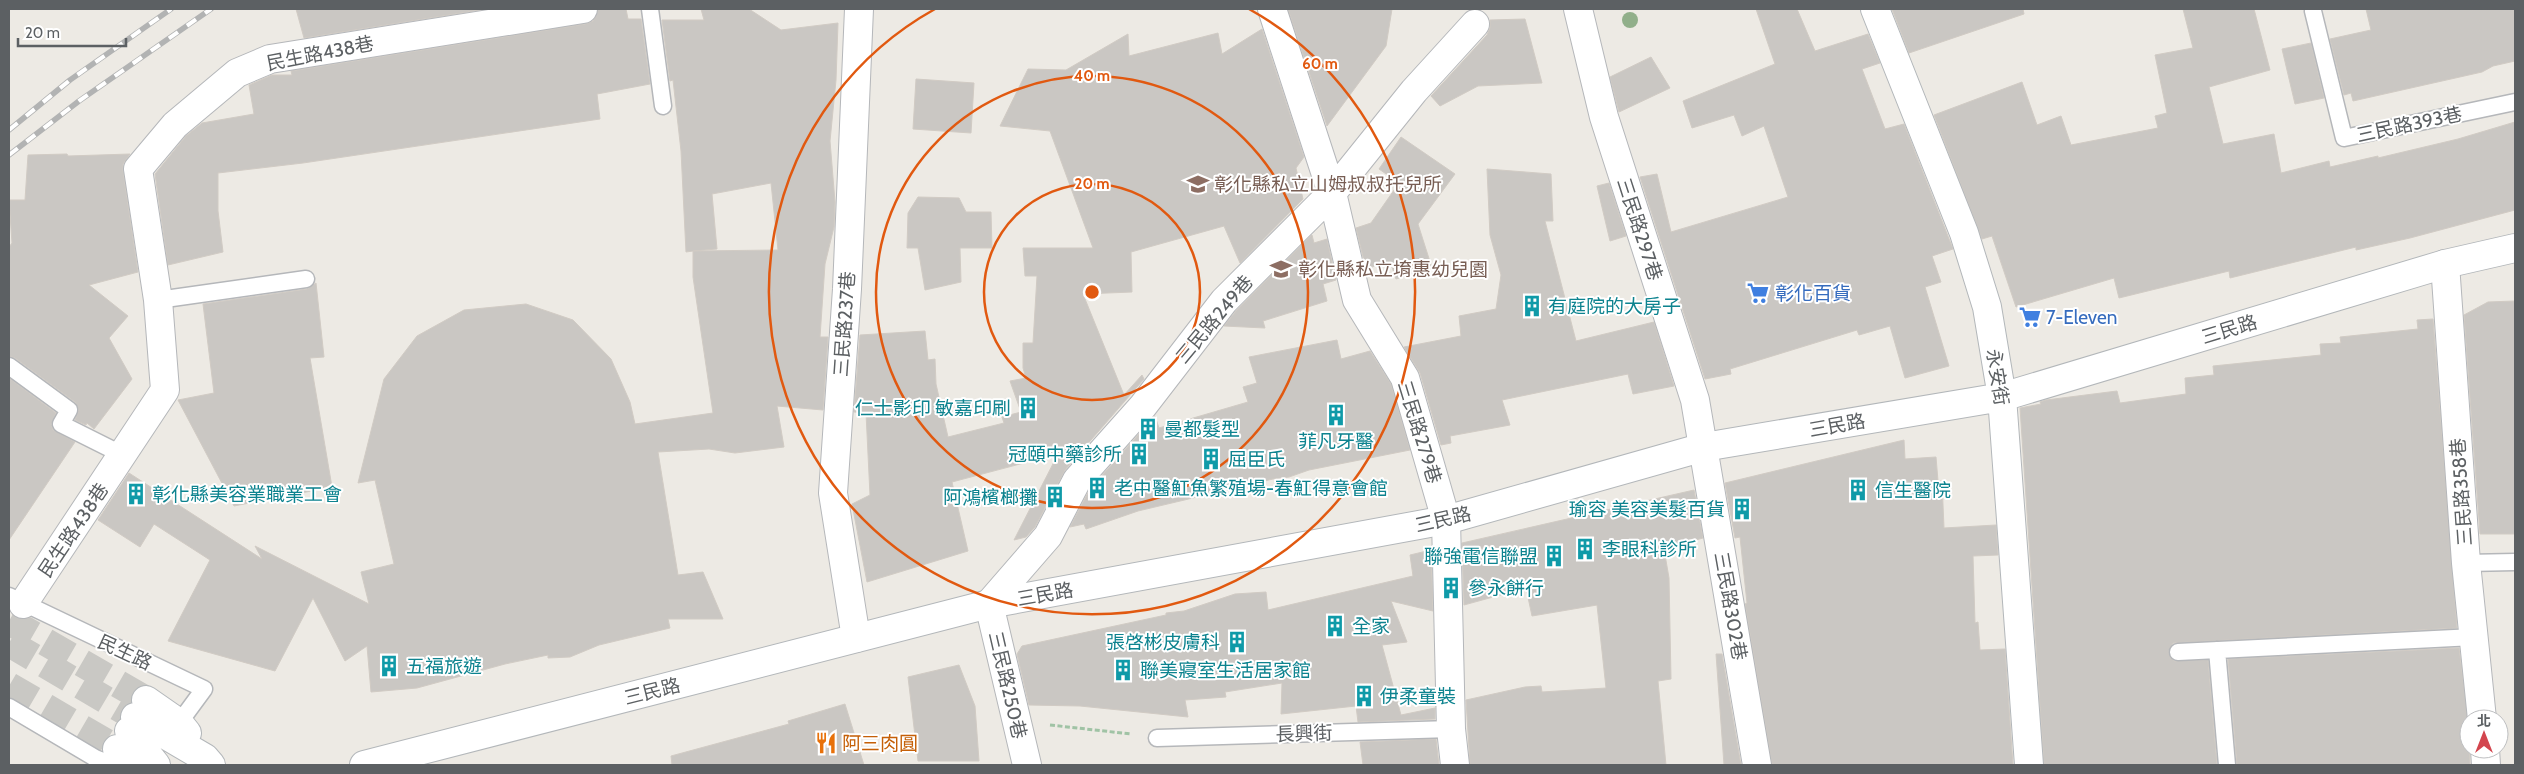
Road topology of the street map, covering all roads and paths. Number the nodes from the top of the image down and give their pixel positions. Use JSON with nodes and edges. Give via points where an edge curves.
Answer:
{"nodes":[{"id":1,"x":583,"y":9,"type":"edge"},
{"id":2,"x":650,"y":9,"type":"edge"},
{"id":3,"x":859,"y":9,"type":"edge"},
{"id":4,"x":1272,"y":9,"type":"edge"},
{"id":5,"x":1578,"y":9,"type":"edge"},
{"id":6,"x":1875,"y":9,"type":"edge"},
{"id":7,"x":2313,"y":11,"type":"dead end"},
{"id":8,"x":1475,"y":24,"type":"dead end"},
{"id":9,"x":2515,"y":102,"type":"edge"},
{"id":10,"x":663,"y":106,"type":"dead end"},
{"id":11,"x":1332,"y":193,"type":"junction"},
{"id":12,"x":2515,"y":248,"type":"edge"},
{"id":13,"x":2444,"y":264,"type":"junction"},
{"id":14,"x":306,"y":279,"type":"dead end"},
{"id":15,"x":158,"y":300,"type":"junction"},
{"id":16,"x":9,"y":366,"type":"edge"},
{"id":17,"x":2002,"y":397,"type":"junction"},
{"id":18,"x":1704,"y":448,"type":"junction"},
{"id":19,"x":123,"y":455,"type":"junction"},
{"id":20,"x":1446,"y":520,"type":"junction"},
{"id":21,"x":2515,"y":562,"type":"edge"},
{"id":22,"x":2466,"y":563,"type":"junction"},
{"id":23,"x":16,"y":600,"type":"edge"},
{"id":24,"x":989,"y":604,"type":"junction"},
{"id":25,"x":2474,"y":637,"type":"junction"},
{"id":26,"x":856,"y":638,"type":"junction"},
{"id":27,"x":2217,"y":650,"type":"junction"},
{"id":28,"x":2178,"y":652,"type":"dead end"},
{"id":29,"x":9,"y":707,"type":"edge"},
{"id":30,"x":2481,"y":709,"type":"edge"},
{"id":31,"x":1017,"y":721,"type":"junction"},
{"id":32,"x":179,"y":723,"type":"junction"},
{"id":33,"x":1451,"y":729,"type":"junction"},
{"id":34,"x":1156,"y":738,"type":"joint"},
{"id":35,"x":121,"y":744,"type":"edge"},
{"id":36,"x":208,"y":762,"type":"edge"},
{"id":37,"x":156,"y":765,"type":"edge"},
{"id":38,"x":364,"y":765,"type":"edge"},
{"id":39,"x":1027,"y":765,"type":"edge"},
{"id":40,"x":1456,"y":765,"type":"edge"},
{"id":41,"x":1757,"y":765,"type":"edge"},
{"id":42,"x":2029,"y":765,"type":"edge"},
{"id":43,"x":2227,"y":765,"type":"edge"}],
"edges":[{"from":1,"to":15,"type":"street","name":"民生路438巷","via":[[270,59],[237,73],[175,125],[138,169]]},
{"from":2,"to":10,"type":"lane"},
{"from":3,"to":26,"type":"street","name":"三民路237巷","via":[[847,289],[833,493]]},
{"from":4,"to":11,"type":"street","name":"三民路279巷"},
{"from":5,"to":18,"type":"street","name":"三民路297巷","via":[[1604,118],[1695,400]]},
{"from":6,"to":17,"type":"street","name":"永安街","via":[[1964,233],[1986,307]]},
{"from":7,"to":9,"type":"lane","name":"三民路393巷","via":[[2344,138]]},
{"from":8,"to":11,"type":"street","name":"三民路249巷","via":[[1414,91]]},
{"from":11,"to":20,"type":"street","name":"三民路279巷","via":[[1357,300],[1405,378]]},
{"from":11,"to":24,"type":"street","name":"三民路249巷","via":[[1224,301],[1143,406],[1077,480],[1048,536]]},
{"from":12,"to":13,"type":"street","name":"三民路"},
{"from":13,"to":17,"type":"street","name":"三民路"},
{"from":13,"to":22,"type":"street","name":"三民路358巷"},
{"from":14,"to":15,"type":"lane"},
{"from":15,"to":19,"type":"street","name":"民生路438巷","via":[[166,390]]},
{"from":16,"to":19,"type":"lane","via":[[69,410],[61,424]]},
{"from":17,"to":18,"type":"street","name":"三民路"},
{"from":17,"to":42,"type":"street","name":"永安街"},
{"from":18,"to":20,"type":"street","name":"三民路"},
{"from":18,"to":41,"type":"street","name":"三民路302巷"},
{"from":19,"to":23,"type":"street","name":"民生路438巷"},
{"from":20,"to":24,"type":"street","name":"三民路"},
{"from":20,"to":33,"type":"street"},
{"from":21,"to":22,"type":"lane"},
{"from":22,"to":25,"type":"street","name":"三民路358巷"},
{"from":23,"to":32,"type":"lane","name":"民生路","via":[[204,689]]},
{"from":24,"to":26,"type":"street","name":"三民路"},
{"from":24,"to":31,"type":"street","name":"三民路250巷"},
{"from":25,"to":27,"type":"lane"},
{"from":25,"to":30,"type":"street","name":"三民路358巷"},
{"from":26,"to":38,"type":"street","name":"三民路"},
{"from":27,"to":28,"type":"lane"},
{"from":27,"to":43,"type":"lane"},
{"from":29,"to":35,"type":"lane","name":"民生路"},
{"from":31,"to":34,"type":"path"},
{"from":31,"to":39,"type":"street","name":"三民路250巷"},
{"from":32,"to":35,"type":"street","name":"民生路"},
{"from":32,"to":36,"type":"street","name":"民生路"},
{"from":33,"to":34,"type":"lane","name":"長興街"},
{"from":33,"to":40,"type":"street"},
{"from":35,"to":36,"type":"street","name":"民生路"},
{"from":35,"to":37,"type":"street","name":"民生路"}]}
